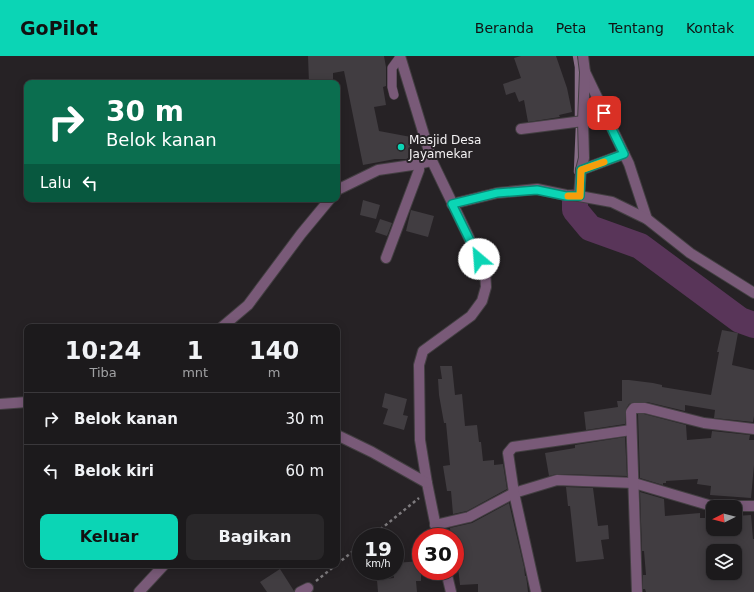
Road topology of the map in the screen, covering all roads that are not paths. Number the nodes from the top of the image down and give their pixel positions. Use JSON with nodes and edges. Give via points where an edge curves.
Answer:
{"nodes":[{"id":1,"x":400,"y":56,"type":"edge"},
{"id":2,"x":583,"y":56,"type":"edge"},
{"id":3,"x":585,"y":72,"type":"junction"},
{"id":4,"x":394,"y":95,"type":"dead end"},
{"id":5,"x":583,"y":121,"type":"junction"},
{"id":6,"x":521,"y":129,"type":"dead end"},
{"id":7,"x":624,"y":154,"type":"junction"},
{"id":8,"x":432,"y":161,"type":"junction"},
{"id":9,"x":420,"y":164,"type":"junction"},
{"id":10,"x":581,"y":170,"type":"junction"},
{"id":11,"x":340,"y":189,"type":"edge"},
{"id":12,"x":580,"y":196,"type":"junction"},
{"id":13,"x":328,"y":202,"type":"edge"},
{"id":14,"x":452,"y":204,"type":"junction"},
{"id":15,"x":647,"y":219,"type":"junction"},
{"id":16,"x":386,"y":258,"type":"dead end"},
{"id":17,"x":754,"y":293,"type":"edge"},
{"id":18,"x":226,"y":324,"type":"edge"},
{"id":19,"x":24,"y":402,"type":"edge"},
{"id":20,"x":0,"y":404,"type":"edge"},
{"id":21,"x":754,"y":429,"type":"edge"},
{"id":22,"x":631,"y":430,"type":"junction"},
{"id":23,"x":340,"y":436,"type":"edge"},
{"id":24,"x":634,"y":483,"type":"junction"},
{"id":25,"x":427,"y":487,"type":"junction"},
{"id":26,"x":514,"y":493,"type":"junction"},
{"id":27,"x":754,"y":506,"type":"edge"},
{"id":28,"x":435,"y":525,"type":"junction"},
{"id":29,"x":436,"y":528,"type":"edge"},
{"id":30,"x":161,"y":568,"type":"edge"},
{"id":31,"x":448,"y":580,"type":"edge"},
{"id":32,"x":139,"y":592,"type":"edge"},
{"id":33,"x":451,"y":592,"type":"edge"},
{"id":34,"x":536,"y":592,"type":"edge"},
{"id":35,"x":637,"y":592,"type":"edge"}],
"edges":[{"from":1,"to":4,"type":"lane","via":[[392,68]]},
{"from":1,"to":8,"type":"street"},
{"from":2,"to":3,"type":"street"},
{"from":3,"to":5,"type":"street"},
{"from":3,"to":7,"type":"street"},
{"from":5,"to":6,"type":"street"},
{"from":5,"to":10,"type":"street","via":[[584,158]]},
{"from":7,"to":10,"type":"street"},
{"from":7,"to":15,"type":"street"},
{"from":8,"to":9,"type":"street"},
{"from":8,"to":14,"type":"street"},
{"from":9,"to":11,"type":"street","via":[[378,170]]},
{"from":9,"to":16,"type":"street"},
{"from":10,"to":12,"type":"street"},
{"from":12,"to":14,"type":"street","via":[[537,190],[497,193]]},
{"from":12,"to":15,"type":"street","via":[[612,202]]},
{"from":13,"to":18,"type":"street","via":[[248,305]]},
{"from":14,"to":25,"type":"street","via":[[485,271],[486,287],[482,301],[471,316],[423,352],[419,365],[420,440]]},
{"from":15,"to":17,"type":"street","via":[[690,253]]},
{"from":19,"to":20,"type":"street"},
{"from":21,"to":22,"type":"street","via":[[704,423],[645,408],[634,408],[631,412]]},
{"from":22,"to":24,"type":"street"},
{"from":22,"to":26,"type":"street","via":[[513,447],[508,453]]},
{"from":23,"to":25,"type":"street","via":[[372,452]]},
{"from":24,"to":26,"type":"street","via":[[557,480]]},
{"from":24,"to":27,"type":"street","via":[[712,506]]},
{"from":24,"to":35,"type":"street"},
{"from":25,"to":28,"type":"street"},
{"from":26,"to":28,"type":"street","via":[[469,517]]},
{"from":26,"to":34,"type":"street"},
{"from":28,"to":29,"type":"street"},
{"from":30,"to":32,"type":"street"},
{"from":31,"to":33,"type":"street"}]}
